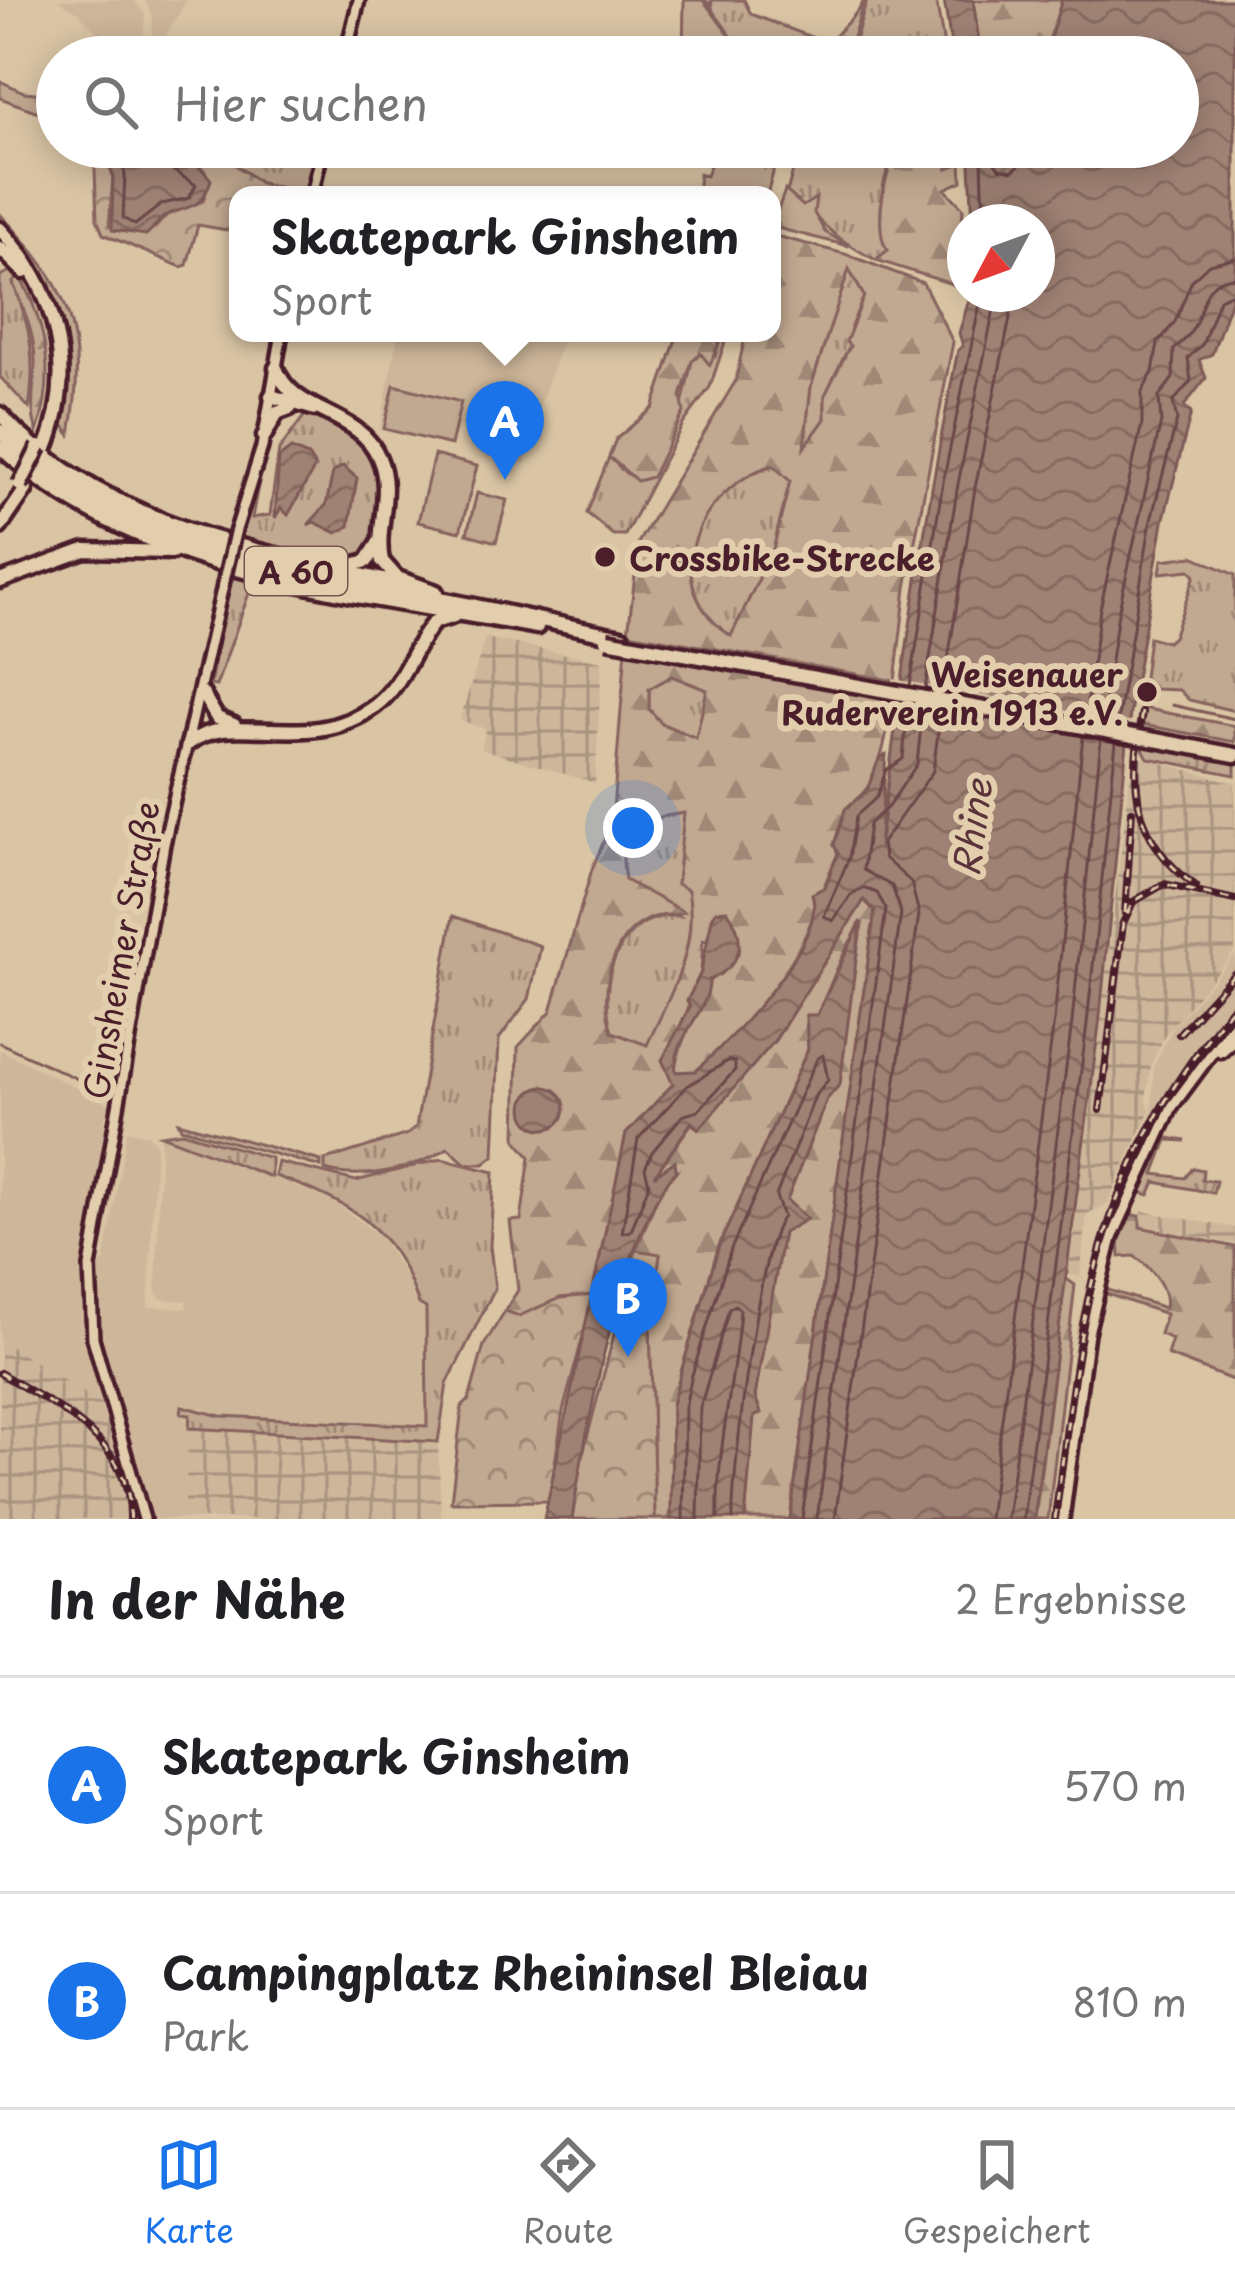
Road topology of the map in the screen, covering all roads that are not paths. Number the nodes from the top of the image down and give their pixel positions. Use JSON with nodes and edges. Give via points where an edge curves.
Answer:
{"nodes":[{"id":1,"x":359,"y":0,"type":"edge"},
{"id":2,"x":350,"y":36,"type":"edge"},
{"id":3,"x":0,"y":230,"type":"edge"},
{"id":4,"x":0,"y":248,"type":"edge"},
{"id":5,"x":280,"y":342,"type":"edge"},
{"id":6,"x":276,"y":368,"type":"junction"},
{"id":7,"x":271,"y":396,"type":"junction"},
{"id":8,"x":294,"y":400,"type":"junction"},
{"id":9,"x":0,"y":414,"type":"edge"},
{"id":10,"x":0,"y":431,"type":"edge"},
{"id":11,"x":264,"y":436,"type":"junction"},
{"id":12,"x":0,"y":447,"type":"edge"},
{"id":13,"x":42,"y":449,"type":"junction"},
{"id":14,"x":23,"y":487,"type":"junction"},
{"id":15,"x":0,"y":515,"type":"edge"},
{"id":16,"x":0,"y":527,"type":"edge"},
{"id":17,"x":380,"y":541,"type":"junction"},
{"id":18,"x":212,"y":559,"type":"junction"},
{"id":19,"x":316,"y":564,"type":"junction"},
{"id":20,"x":0,"y":581,"type":"edge"},
{"id":21,"x":430,"y":590,"type":"junction"},
{"id":22,"x":384,"y":599,"type":"junction"},
{"id":23,"x":470,"y":605,"type":"junction"},
{"id":24,"x":482,"y":618,"type":"junction"},
{"id":25,"x":607,"y":637,"type":"junction"},
{"id":26,"x":420,"y":643,"type":"junction"},
{"id":27,"x":202,"y":693,"type":"junction"},
{"id":28,"x":196,"y":717,"type":"junction"},
{"id":29,"x":216,"y":723,"type":"junction"},
{"id":30,"x":188,"y":744,"type":"junction"},
{"id":31,"x":1235,"y":752,"type":"edge"},
{"id":32,"x":1231,"y":1035,"type":"edge"},
{"id":33,"x":144,"y":1519,"type":"edge"},
{"id":34,"x":1064,"y":1519,"type":"edge"}],
"edges":[{"from":1,"to":2,"type":"main road"},
{"from":3,"to":13,"type":"highway","via":[[37,278],[57,333],[61,388]]},
{"from":4,"to":13,"type":"highway","via":[[27,276],[50,333],[53,396]]},
{"from":5,"to":6,"type":"main road"},
{"from":6,"to":7,"type":"main road"},
{"from":6,"to":8,"type":"highway"},
{"from":7,"to":8,"type":"highway"},
{"from":7,"to":11,"type":"main road"},
{"from":8,"to":11,"type":"highway"},
{"from":8,"to":17,"type":"highway","via":[[357,428],[379,458],[386,497]]},
{"from":9,"to":19,"type":"highway","via":[[50,462],[114,500],[201,534]]},
{"from":10,"to":23,"type":"highway","number":"A 60","via":[[63,484],[146,526],[243,558]]},
{"from":11,"to":27,"type":"main road","name":"Ginsheimer Straße","bridge":true},
{"from":12,"to":18,"type":"highway","number":"A 60","via":[[93,514]]},
{"from":13,"to":14,"type":"highway","bridge":true},
{"from":14,"to":15,"type":"highway"},
{"from":14,"to":16,"type":"highway"},
{"from":17,"to":19,"type":"highway","via":[[356,566]]},
{"from":17,"to":21,"type":"highway","via":[[388,571]]},
{"from":18,"to":20,"type":"highway","number":"A 60","via":[[101,548]]},
{"from":18,"to":22,"type":"highway","number":"A 60"},
{"from":19,"to":21,"type":"highway"},
{"from":21,"to":23,"type":"highway"},
{"from":22,"to":24,"type":"highway","number":"A 60"},
{"from":22,"to":26,"type":"highway","via":[[414,615]]},
{"from":23,"to":25,"type":"highway","number":"A 60"},
{"from":24,"to":25,"type":"highway","number":"A 60"},
{"from":24,"to":26,"type":"highway","via":[[441,618]]},
{"from":25,"to":31,"type":"highway","number":"A 60","bridge":true},
{"from":26,"to":29,"type":"highway","via":[[392,691],[354,719],[308,733]]},
{"from":27,"to":28,"type":"main road","name":"Ginsheimer Straße"},
{"from":27,"to":29,"type":"highway"},
{"from":28,"to":29,"type":"highway"},
{"from":28,"to":30,"type":"main road","name":"Ginsheimer Straße"},
{"from":29,"to":30,"type":"highway"},
{"from":30,"to":33,"type":"main road","name":"Ginsheimer Straße","via":[[90,1267],[92,1328]]},
{"from":32,"to":34,"type":"main road","via":[[1181,1094],[1132,1186],[1103,1266]]}]}
